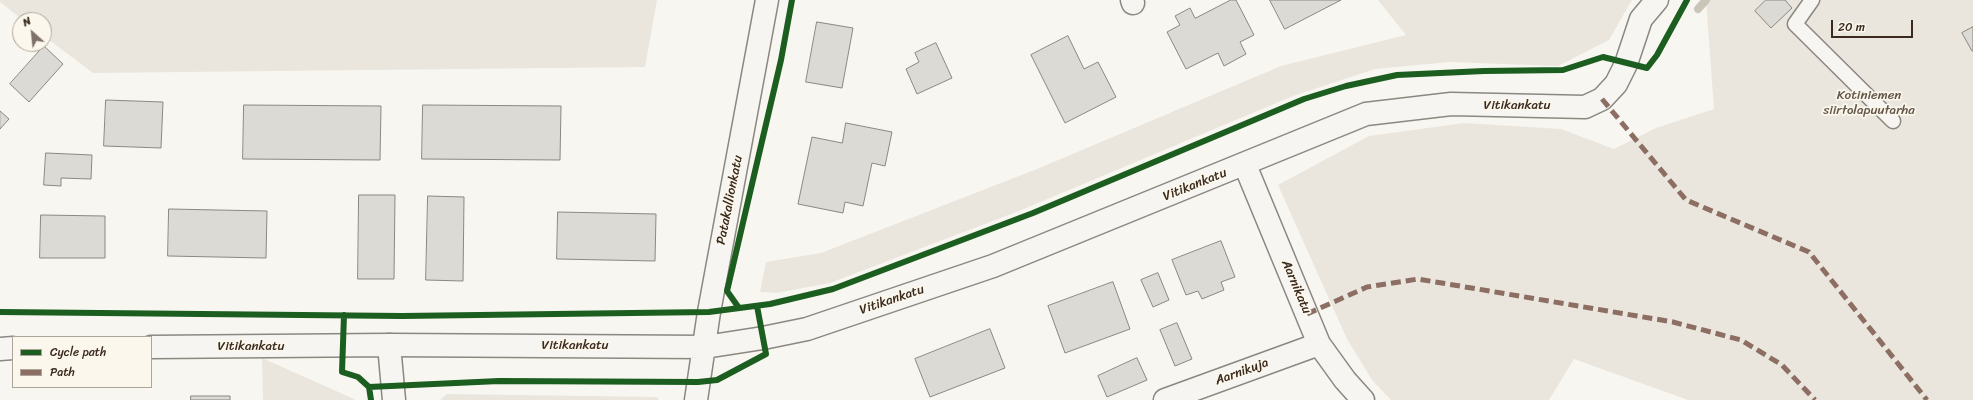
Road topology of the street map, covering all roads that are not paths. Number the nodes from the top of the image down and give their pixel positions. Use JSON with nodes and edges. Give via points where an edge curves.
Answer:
{"nodes":[{"id":1,"x":767,"y":0,"type":"edge"},
{"id":2,"x":1656,"y":0,"type":"edge"},
{"id":3,"x":1812,"y":0,"type":"edge"},
{"id":4,"x":1892,"y":121,"type":"dead end"},
{"id":5,"x":1245,"y":164,"type":"junction"},
{"id":6,"x":1319,"y":344,"type":"junction"},
{"id":7,"x":389,"y":345,"type":"junction"},
{"id":8,"x":705,"y":347,"type":"junction"},
{"id":9,"x":12,"y":348,"type":"edge"},
{"id":10,"x":152,"y":348,"type":"edge"},
{"id":11,"x":0,"y":349,"type":"edge"},
{"id":12,"x":394,"y":400,"type":"edge"},
{"id":13,"x":696,"y":400,"type":"edge"},
{"id":14,"x":1165,"y":400,"type":"edge"},
{"id":15,"x":1364,"y":400,"type":"edge"}],
"edges":[{"from":1,"to":8,"type":"street","name":"Patakallionkatu","via":[[709,312]]},
{"from":2,"to":5,"type":"street","name":"Vitikankatu","via":[[1641,19],[1626,64],[1616,84],[1602,99],[1585,107],[1451,104],[1366,114]]},
{"from":3,"to":4,"type":"lane","via":[[1795,24]]},
{"from":5,"to":6,"type":"street","name":"Aarnikatu"},
{"from":5,"to":8,"type":"street","name":"Vitikankatu","via":[[993,266],[807,329]]},
{"from":6,"to":14,"type":"street","name":"Aarnikuja"},
{"from":6,"to":15,"type":"street","name":"Aarnikatu","via":[[1345,380]]},
{"from":7,"to":8,"type":"street","name":"Vitikankatu"},
{"from":7,"to":10,"type":"street","name":"Vitikankatu"},
{"from":7,"to":12,"type":"street"},
{"from":8,"to":13,"type":"street","name":"Patakallionkatu"},
{"from":9,"to":11,"type":"street"}]}
